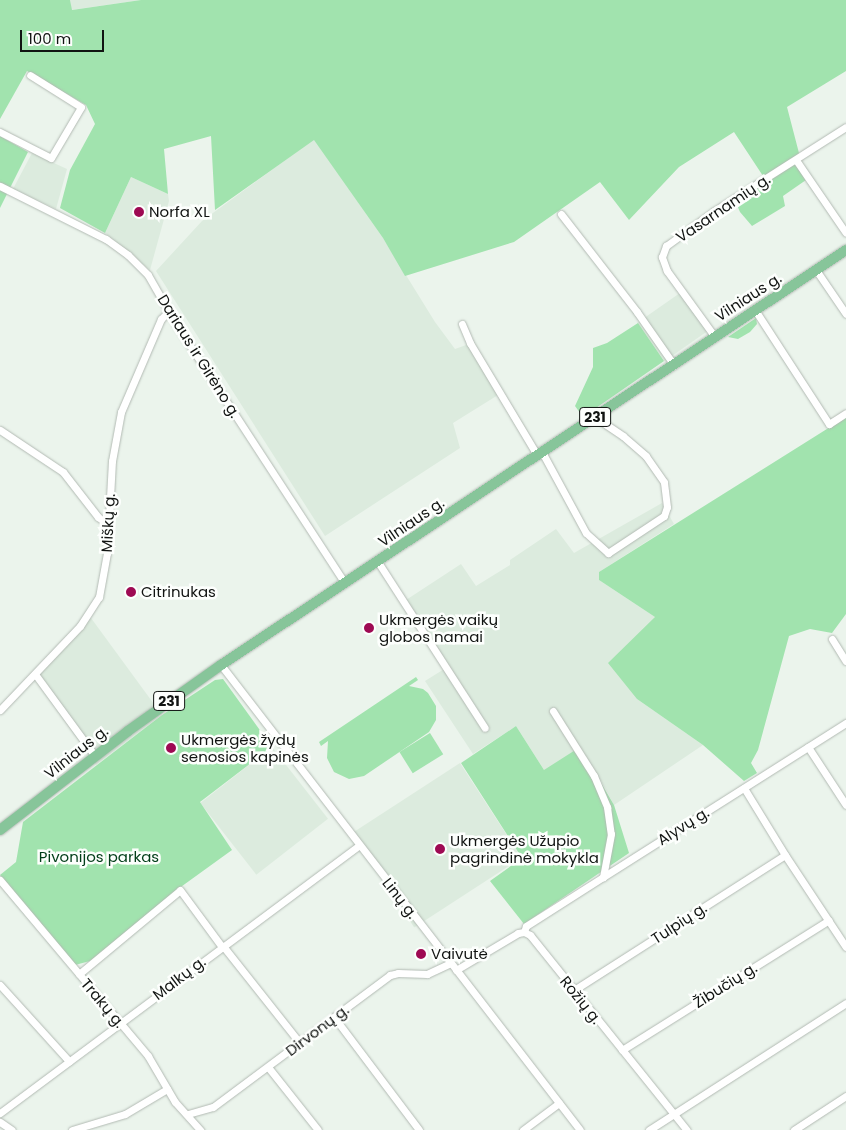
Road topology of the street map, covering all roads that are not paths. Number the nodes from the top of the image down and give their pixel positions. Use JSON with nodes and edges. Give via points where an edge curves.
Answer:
{"nodes":[{"id":1,"x":30,"y":76,"type":"dead end"},
{"id":2,"x":846,"y":127,"type":"edge"},
{"id":3,"x":0,"y":132,"type":"edge"},
{"id":4,"x":796,"y":160,"type":"junction"},
{"id":5,"x":0,"y":186,"type":"edge"},
{"id":6,"x":561,"y":214,"type":"dead end"},
{"id":7,"x":846,"y":233,"type":"edge"},
{"id":8,"x":846,"y":250,"type":"edge"},
{"id":9,"x":816,"y":270,"type":"junction"},
{"id":10,"x":755,"y":310,"type":"junction"},
{"id":11,"x":169,"y":311,"type":"junction"},
{"id":12,"x":846,"y":314,"type":"edge"},
{"id":13,"x":462,"y":324,"type":"dead end"},
{"id":14,"x":715,"y":337,"type":"junction"},
{"id":15,"x":674,"y":365,"type":"junction"},
{"id":16,"x":846,"y":413,"type":"edge"},
{"id":17,"x":595,"y":417,"type":"junction"},
{"id":18,"x":0,"y":430,"type":"edge"},
{"id":19,"x":539,"y":454,"type":"junction"},
{"id":20,"x":109,"y":524,"type":"junction"},
{"id":21,"x":378,"y":562,"type":"junction"},
{"id":22,"x":345,"y":583,"type":"junction"},
{"id":23,"x":832,"y":639,"type":"dead end"},
{"id":24,"x":846,"y":660,"type":"edge"},
{"id":25,"x":221,"y":665,"type":"junction"},
{"id":26,"x":35,"y":674,"type":"junction"},
{"id":27,"x":2,"y":705,"type":"edge"},
{"id":28,"x":553,"y":711,"type":"dead end"},
{"id":29,"x":846,"y":723,"type":"edge"},
{"id":30,"x":485,"y":728,"type":"dead end"},
{"id":31,"x":808,"y":747,"type":"junction"},
{"id":32,"x":95,"y":756,"type":"junction"},
{"id":33,"x":744,"y":788,"type":"junction"},
{"id":34,"x":846,"y":805,"type":"edge"},
{"id":35,"x":0,"y":830,"type":"edge"},
{"id":36,"x":359,"y":845,"type":"junction"},
{"id":37,"x":785,"y":855,"type":"junction"},
{"id":38,"x":603,"y":877,"type":"junction"},
{"id":39,"x":0,"y":880,"type":"edge"},
{"id":40,"x":829,"y":920,"type":"junction"},
{"id":41,"x":524,"y":932,"type":"junction"},
{"id":42,"x":222,"y":946,"type":"junction"},
{"id":43,"x":846,"y":947,"type":"edge"},
{"id":44,"x":451,"y":963,"type":"junction"},
{"id":45,"x":456,"y":970,"type":"junction"},
{"id":46,"x":79,"y":974,"type":"junction"},
{"id":47,"x":0,"y":985,"type":"edge"},
{"id":48,"x":574,"y":990,"type":"junction"},
{"id":49,"x":846,"y":1003,"type":"edge"},
{"id":50,"x":334,"y":1018,"type":"junction"},
{"id":51,"x":120,"y":1022,"type":"junction"},
{"id":52,"x":300,"y":1042,"type":"junction"},
{"id":53,"x":622,"y":1050,"type":"junction"},
{"id":54,"x":69,"y":1061,"type":"junction"},
{"id":55,"x":268,"y":1067,"type":"junction"},
{"id":56,"x":168,"y":1089,"type":"junction"},
{"id":57,"x":846,"y":1096,"type":"edge"},
{"id":58,"x":559,"y":1103,"type":"junction"},
{"id":59,"x":673,"y":1113,"type":"junction"},
{"id":60,"x":0,"y":1114,"type":"edge"},
{"id":61,"x":188,"y":1114,"type":"junction"},
{"id":62,"x":0,"y":1122,"type":"edge"},
{"id":63,"x":12,"y":1130,"type":"edge"},
{"id":64,"x":72,"y":1130,"type":"edge"},
{"id":65,"x":200,"y":1130,"type":"edge"},
{"id":66,"x":318,"y":1130,"type":"edge"},
{"id":67,"x":419,"y":1130,"type":"edge"},
{"id":68,"x":523,"y":1130,"type":"edge"},
{"id":69,"x":580,"y":1130,"type":"edge"},
{"id":70,"x":649,"y":1130,"type":"edge"},
{"id":71,"x":687,"y":1130,"type":"edge"},
{"id":72,"x":794,"y":1130,"type":"edge"}],
"edges":[{"from":1,"to":3,"type":"street","via":[[81,107],[51,158]]},
{"from":2,"to":4,"type":"street","name":"Vasarnamių g."},
{"from":4,"to":7,"type":"street"},
{"from":4,"to":14,"type":"street","name":"Vasarnamių g.","via":[[714,211],[666,246],[662,257],[667,271]]},
{"from":5,"to":11,"type":"street","name":"Dariaus ir Girėno g.","via":[[88,229],[128,256],[152,281]]},
{"from":6,"to":15,"type":"street","via":[[638,312]]},
{"from":8,"to":9,"type":"main road","name":"Vilniaus g.","number":"231"},
{"from":9,"to":10,"type":"main road","name":"Vilniaus g.","number":"231"},
{"from":9,"to":12,"type":"street"},
{"from":10,"to":14,"type":"main road","name":"Vilniaus g.","number":"231"},
{"from":10,"to":16,"type":"street","via":[[829,424]]},
{"from":11,"to":20,"type":"street","name":"Miškų g.","via":[[160,319],[121,412],[112,461]]},
{"from":11,"to":22,"type":"street","name":"Dariaus ir Girėno g."},
{"from":13,"to":19,"type":"street","via":[[470,343]]},
{"from":14,"to":15,"type":"main road","name":"Vilniaus g.","number":"231"},
{"from":15,"to":17,"type":"main road","name":"Vilniaus g.","number":"231"},
{"from":17,"to":19,"type":"main road","name":"Vilniaus g.","number":"231"},
{"from":17,"to":19,"type":"street","via":[[646,456],[664,482],[668,507],[664,516],[608,553],[586,533]]},
{"from":18,"to":20,"type":"street","via":[[63,472],[98,517]]},
{"from":19,"to":21,"type":"main road","name":"Vilniaus g.","number":"231"},
{"from":20,"to":26,"type":"street","name":"Miškų g.","via":[[99,597],[84,622]]},
{"from":21,"to":22,"type":"main road","name":"Vilniaus g.","number":"231"},
{"from":21,"to":30,"type":"street"},
{"from":22,"to":25,"type":"main road","name":"Vilniaus g.","number":"231"},
{"from":23,"to":24,"type":"street"},
{"from":25,"to":32,"type":"main road","name":"Vilniaus g.","number":"231"},
{"from":25,"to":36,"type":"street","name":"Linų g."},
{"from":26,"to":27,"type":"street","name":"Miškų g."},
{"from":26,"to":32,"type":"street"},
{"from":28,"to":38,"type":"street","via":[[594,776],[607,807],[611,834]]},
{"from":29,"to":31,"type":"street","name":"Alyvų g."},
{"from":31,"to":33,"type":"street","name":"Alyvų g."},
{"from":31,"to":34,"type":"street"},
{"from":32,"to":35,"type":"main road","name":"Vilniaus g.","number":"231"},
{"from":33,"to":37,"type":"street"},
{"from":33,"to":38,"type":"street","name":"Alyvų g."},
{"from":36,"to":42,"type":"street","name":"Malkų g."},
{"from":36,"to":44,"type":"street","name":"Linų g."},
{"from":37,"to":40,"type":"street"},
{"from":37,"to":48,"type":"street","name":"Tulpių g."},
{"from":38,"to":41,"type":"street","name":"Alyvų g.","via":[[526,926]]},
{"from":39,"to":46,"type":"street","name":"Trakų g."},
{"from":40,"to":43,"type":"street"},
{"from":40,"to":53,"type":"street","name":"Žibučių g."},
{"from":41,"to":45,"type":"street"},
{"from":41,"to":48,"type":"street","name":"Rožių g.","via":[[530,935]]},
{"from":42,"to":46,"type":"street","via":[[180,890]]},
{"from":42,"to":51,"type":"street","name":"Malkų g."},
{"from":42,"to":52,"type":"street"},
{"from":44,"to":45,"type":"street","name":"Linų g."},
{"from":44,"to":50,"type":"street","name":"Dirvonų g.","via":[[427,974],[390,975]]},
{"from":45,"to":58,"type":"street","name":"Linų g."},
{"from":46,"to":51,"type":"street","name":"Trakų g."},
{"from":47,"to":54,"type":"street"},
{"from":48,"to":53,"type":"street","name":"Rožių g."},
{"from":49,"to":59,"type":"street"},
{"from":50,"to":52,"type":"street","name":"Dirvonų g."},
{"from":50,"to":67,"type":"street"},
{"from":51,"to":54,"type":"street","name":"Malkų g."},
{"from":51,"to":56,"type":"street","name":"Trakų g.","via":[[148,1056]]},
{"from":52,"to":55,"type":"street","name":"Dirvonų g."},
{"from":53,"to":59,"type":"street","name":"Rožių g."},
{"from":54,"to":60,"type":"street","name":"Malkų g."},
{"from":55,"to":61,"type":"street","name":"Dirvonų g.","via":[[213,1107]]},
{"from":55,"to":66,"type":"street"},
{"from":56,"to":61,"type":"street","name":"Trakų g.","via":[[181,1110]]},
{"from":56,"to":64,"type":"street","via":[[125,1114]]},
{"from":57,"to":72,"type":"street"},
{"from":58,"to":68,"type":"street"},
{"from":58,"to":69,"type":"street","name":"Linų g."},
{"from":59,"to":70,"type":"street"},
{"from":59,"to":71,"type":"street","name":"Rožių g."},
{"from":61,"to":65,"type":"street","name":"Trakų g."},
{"from":62,"to":63,"type":"street"}]}
